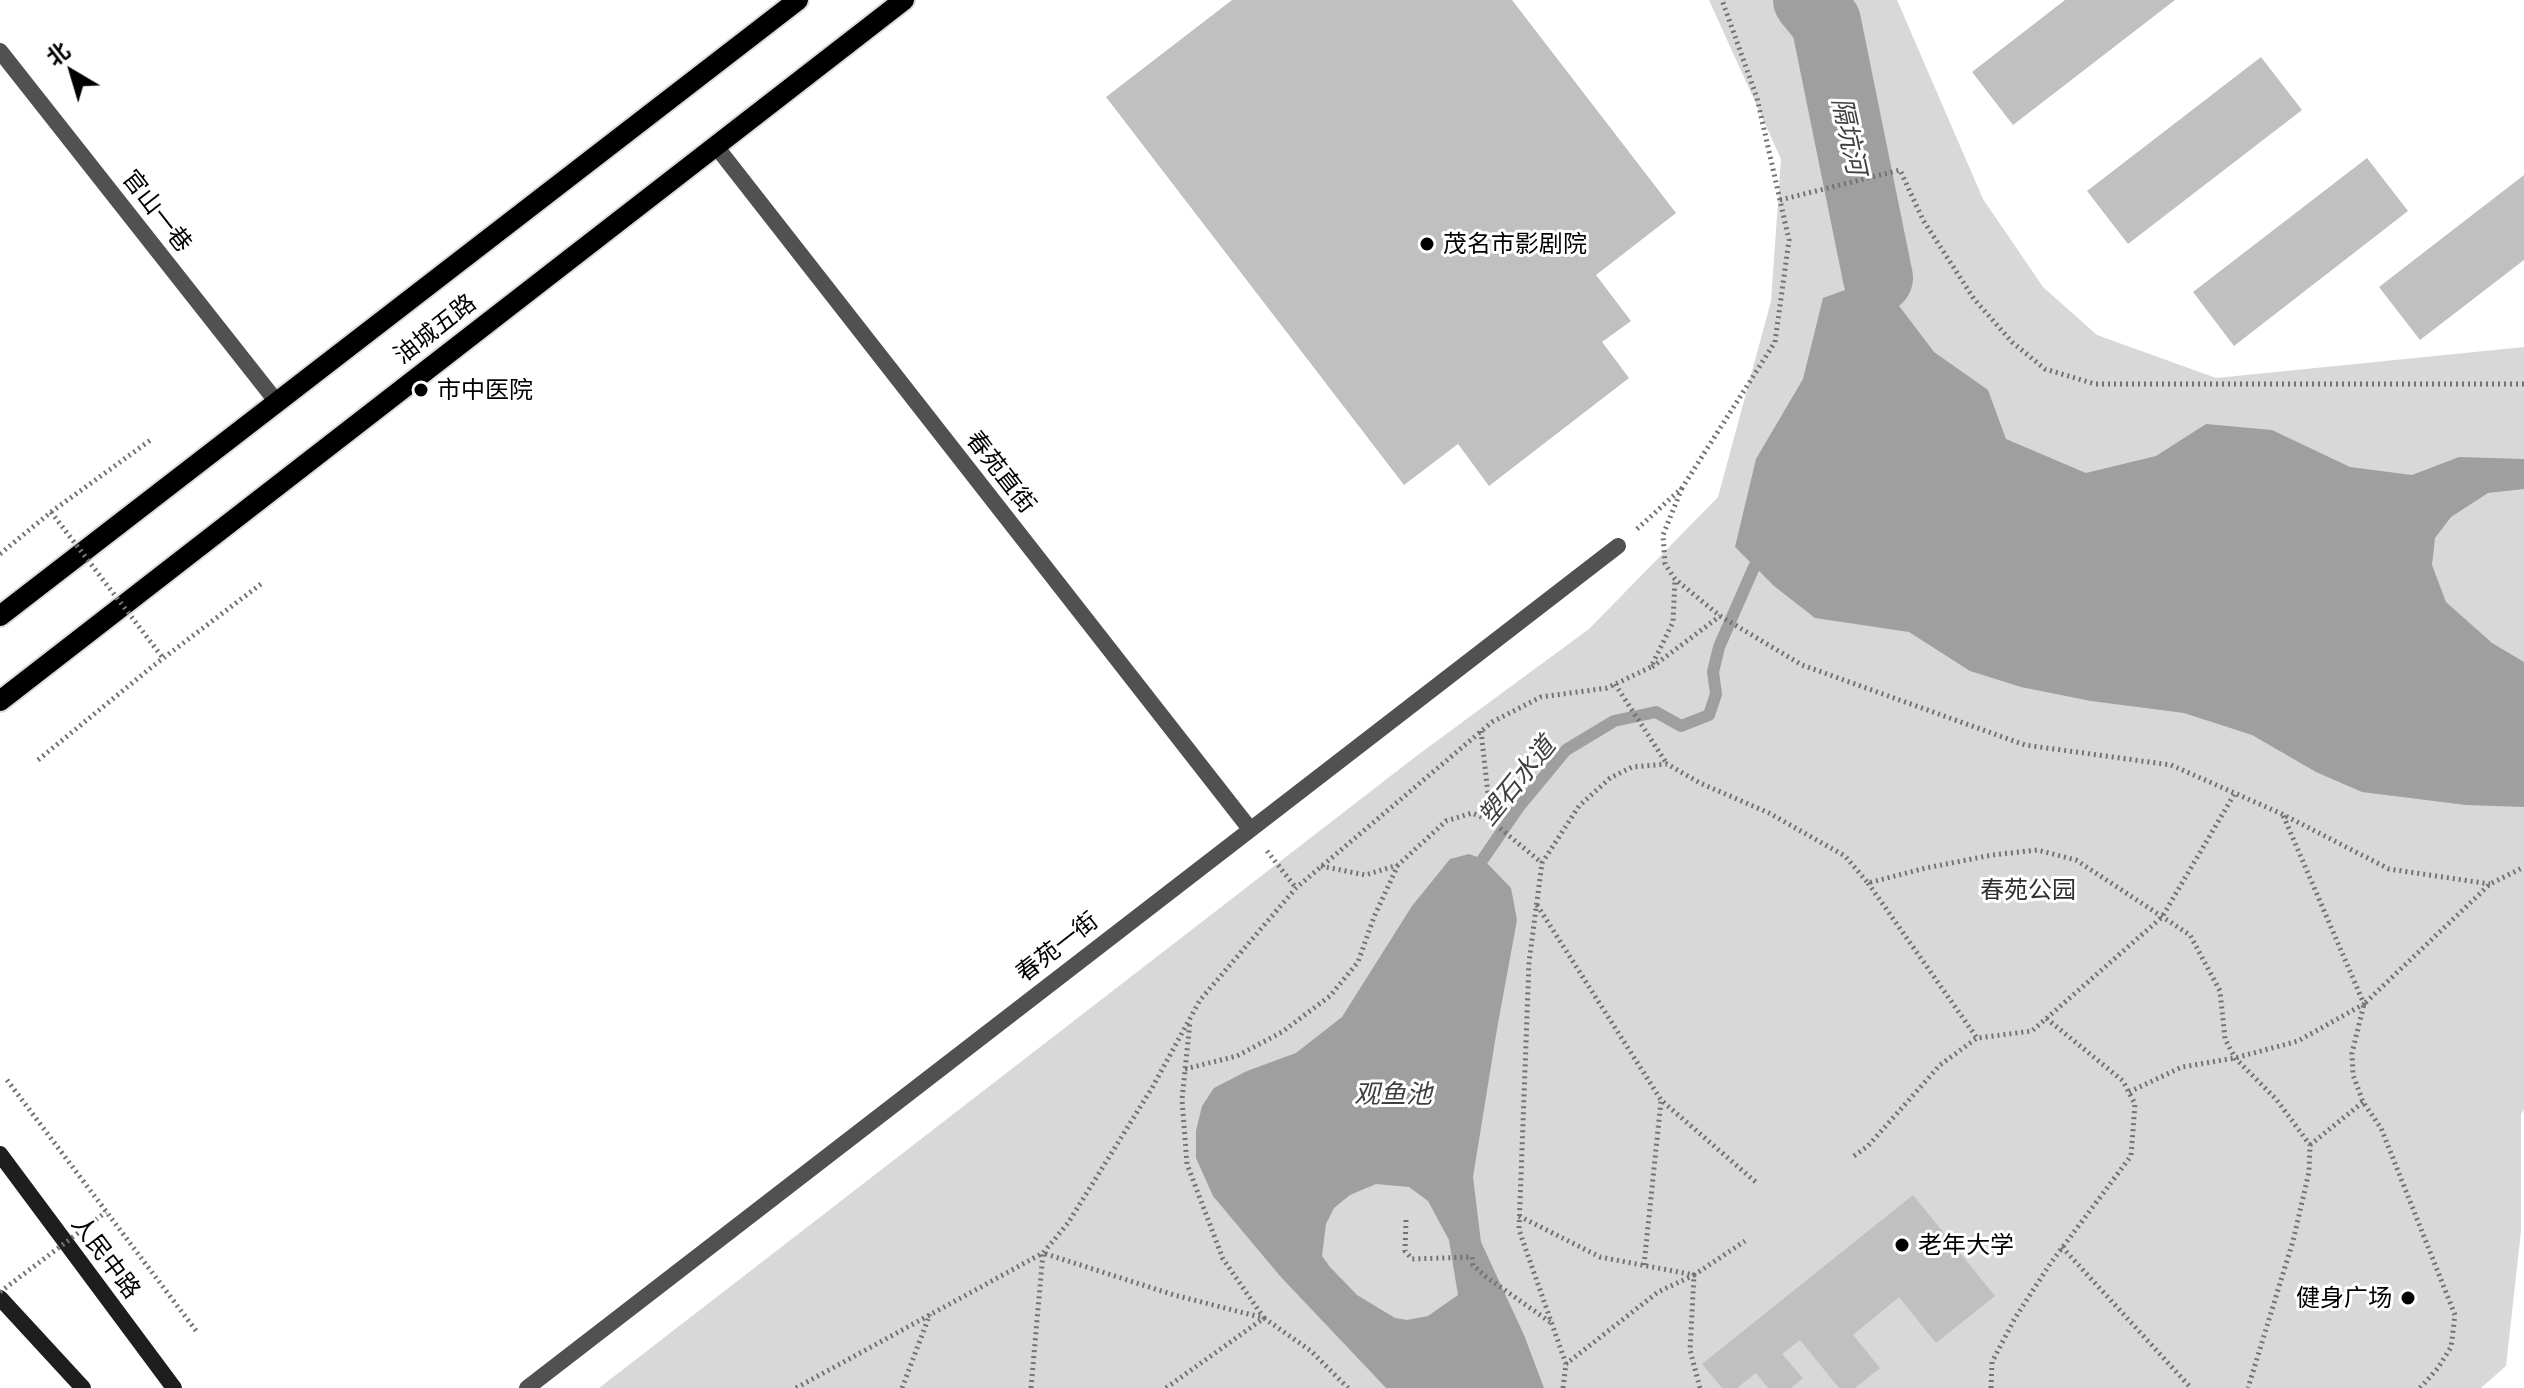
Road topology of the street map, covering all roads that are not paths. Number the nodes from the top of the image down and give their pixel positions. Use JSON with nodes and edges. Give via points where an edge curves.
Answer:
{"nodes":[{"id":1,"x":798,"y":0,"type":"edge"},
{"id":2,"x":904,"y":0,"type":"edge"},
{"id":3,"x":0,"y":51,"type":"edge"},
{"id":4,"x":715,"y":145,"type":"junction"},
{"id":5,"x":276,"y":401,"type":"junction"},
{"id":6,"x":1618,"y":546,"type":"road end"},
{"id":7,"x":0,"y":616,"type":"edge"},
{"id":8,"x":0,"y":701,"type":"edge"},
{"id":9,"x":1250,"y":829,"type":"junction"},
{"id":10,"x":0,"y":1154,"type":"edge"},
{"id":11,"x":0,"y":1298,"type":"edge"},
{"id":12,"x":83,"y":1388,"type":"edge"},
{"id":13,"x":174,"y":1388,"type":"edge"},
{"id":14,"x":527,"y":1388,"type":"edge"}],
"edges":[{"from":1,"to":5,"type":"main road","name":"油城五路"},
{"from":2,"to":4,"type":"main road","name":"油城五路"},
{"from":3,"to":5,"type":"street","name":"官山一巷"},
{"from":4,"to":8,"type":"main road","name":"油城五路"},
{"from":4,"to":9,"type":"street","name":"春苑直街"},
{"from":5,"to":7,"type":"main road","name":"油城五路"},
{"from":6,"to":9,"type":"street","name":"春苑一街"},
{"from":9,"to":14,"type":"street","name":"春苑一街"},
{"from":10,"to":13,"type":"main road","name":"人民中路"},
{"from":11,"to":12,"type":"main road"}]}
